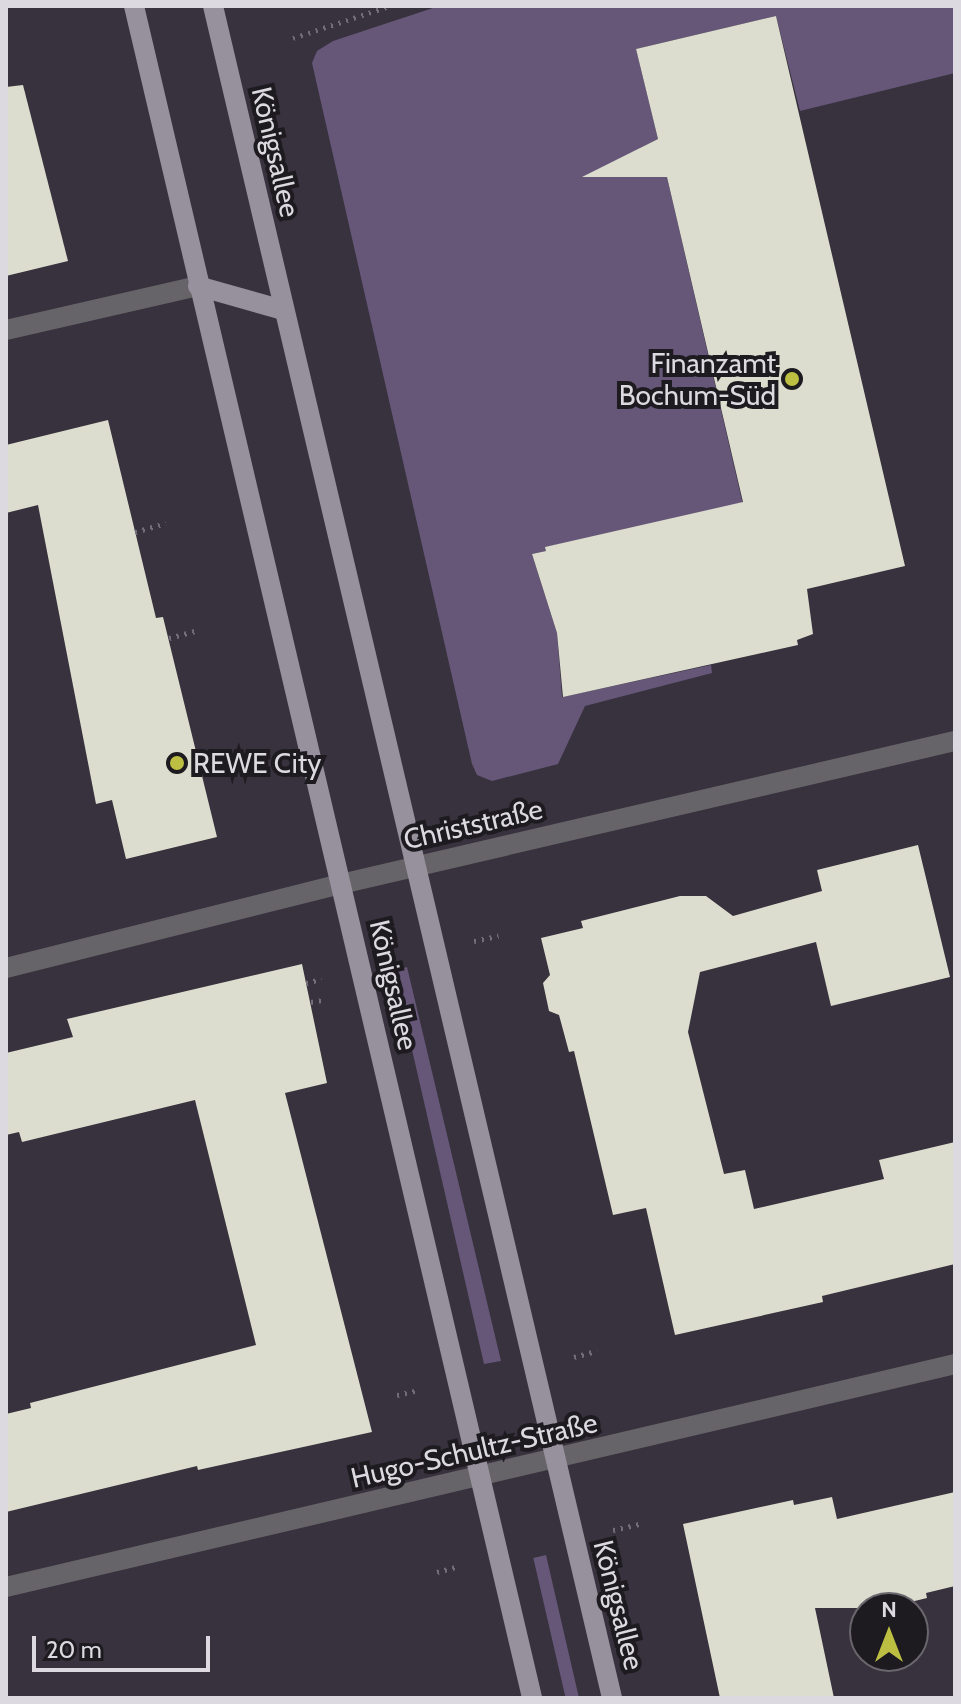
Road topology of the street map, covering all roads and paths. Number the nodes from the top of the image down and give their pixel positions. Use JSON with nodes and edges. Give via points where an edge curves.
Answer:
{"nodes":[{"id":1,"x":134,"y":6,"type":"edge"},
{"id":2,"x":213,"y":6,"type":"edge"},
{"id":3,"x":390,"y":6,"type":"edge"},
{"id":4,"x":293,"y":38,"type":"dead end"},
{"id":5,"x":198,"y":286,"type":"junction"},
{"id":6,"x":283,"y":310,"type":"junction"},
{"id":7,"x":6,"y":330,"type":"edge"},
{"id":8,"x":166,"y":523,"type":"dead end"},
{"id":9,"x":135,"y":532,"type":"dead end"},
{"id":10,"x":195,"y":631,"type":"dead end"},
{"id":11,"x":169,"y":638,"type":"dead end"},
{"id":12,"x":955,"y":741,"type":"edge"},
{"id":13,"x":415,"y":867,"type":"junction"},
{"id":14,"x":341,"y":884,"type":"junction"},
{"id":15,"x":6,"y":968,"type":"edge"},
{"id":16,"x":322,"y":1000,"type":"dead end"},
{"id":17,"x":311,"y":1002,"type":"dead end"},
{"id":18,"x":955,"y":1364,"type":"edge"},
{"id":19,"x":555,"y":1458,"type":"junction"},
{"id":20,"x":479,"y":1478,"type":"junction"},
{"id":21,"x":6,"y":1587,"type":"edge"},
{"id":22,"x":532,"y":1698,"type":"edge"},
{"id":23,"x":612,"y":1698,"type":"edge"}],
"edges":[{"from":1,"to":5,"type":"main road","name":"Königsallee"},
{"from":2,"to":6,"type":"main road","name":"Königsallee"},
{"from":3,"to":4,"type":"path"},
{"from":5,"to":6,"type":"main road"},
{"from":5,"to":7,"type":"street"},
{"from":5,"to":14,"type":"main road","name":"Königsallee"},
{"from":6,"to":13,"type":"main road","name":"Königsallee"},
{"from":8,"to":9,"type":"path"},
{"from":10,"to":11,"type":"path"},
{"from":12,"to":13,"type":"street","name":"Christstraße"},
{"from":13,"to":14,"type":"street","name":"Christstraße"},
{"from":13,"to":19,"type":"main road","name":"Königsallee"},
{"from":14,"to":15,"type":"street","name":"Christstraße"},
{"from":14,"to":20,"type":"main road","name":"Königsallee"},
{"from":16,"to":17,"type":"path"},
{"from":18,"to":19,"type":"street","name":"Hugo-Schultz-Straße"},
{"from":19,"to":20,"type":"street","name":"Hugo-Schultz-Straße"},
{"from":19,"to":23,"type":"main road","name":"Königsallee"},
{"from":20,"to":21,"type":"street","name":"Hugo-Schultz-Straße"},
{"from":20,"to":22,"type":"main road","name":"Königsallee"}]}
